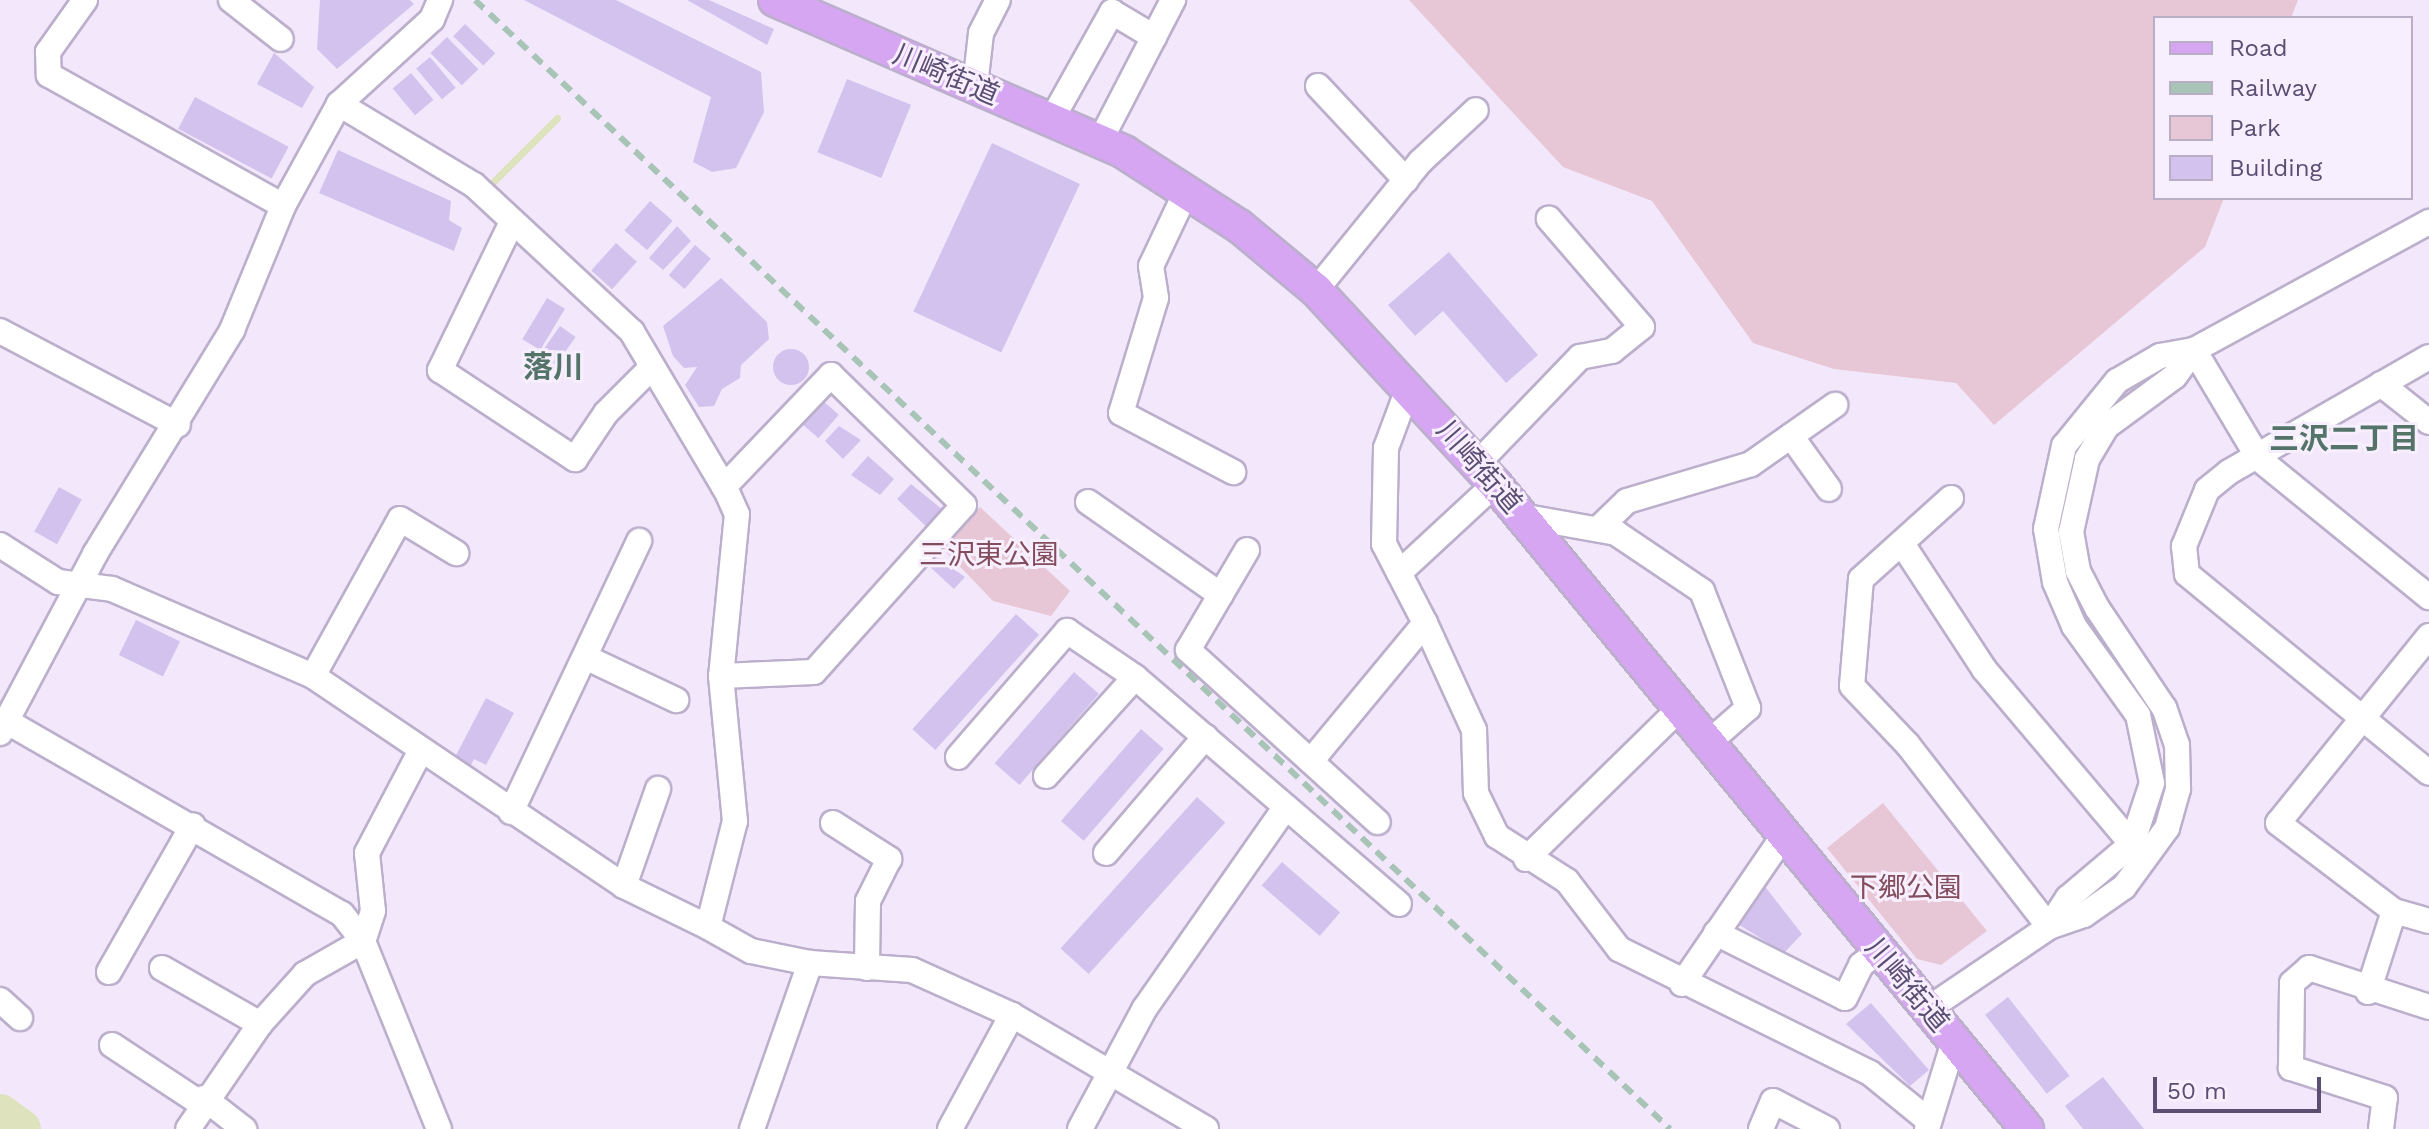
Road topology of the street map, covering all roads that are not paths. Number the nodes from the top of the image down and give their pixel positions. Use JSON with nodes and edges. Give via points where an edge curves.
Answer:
{"nodes":[{"id":1,"x":85,"y":0,"type":"edge"},
{"id":2,"x":231,"y":0,"type":"edge"},
{"id":3,"x":440,"y":0,"type":"edge"},
{"id":4,"x":775,"y":0,"type":"edge"},
{"id":5,"x":998,"y":0,"type":"edge"},
{"id":6,"x":1173,"y":0,"type":"edge"},
{"id":7,"x":1154,"y":37,"type":"junction"},
{"id":8,"x":281,"y":39,"type":"dead end"},
{"id":9,"x":975,"y":86,"type":"junction"},
{"id":10,"x":1318,"y":86,"type":"dead end"},
{"id":11,"x":339,"y":104,"type":"junction"},
{"id":12,"x":1476,"y":110,"type":"dead end"},
{"id":13,"x":1052,"y":119,"type":"junction"},
{"id":14,"x":1100,"y":141,"type":"junction"},
{"id":15,"x":1406,"y":180,"type":"junction"},
{"id":16,"x":1187,"y":190,"type":"junction"},
{"id":17,"x":283,"y":206,"type":"junction"},
{"id":18,"x":1549,"y":219,"type":"dead end"},
{"id":19,"x":512,"y":222,"type":"junction"},
{"id":20,"x":2429,"y":222,"type":"edge"},
{"id":21,"x":1316,"y":290,"type":"junction"},
{"id":22,"x":0,"y":331,"type":"edge"},
{"id":23,"x":2194,"y":350,"type":"junction"},
{"id":24,"x":2429,"y":357,"type":"edge"},
{"id":25,"x":651,"y":368,"type":"junction"},
{"id":26,"x":2381,"y":384,"type":"junction"},
{"id":27,"x":1409,"y":386,"type":"junction"},
{"id":28,"x":1835,"y":405,"type":"dead end"},
{"id":29,"x":2429,"y":422,"type":"edge"},
{"id":30,"x":178,"y":425,"type":"junction"},
{"id":31,"x":1791,"y":436,"type":"junction"},
{"id":32,"x":2259,"y":459,"type":"junction"},
{"id":33,"x":1233,"y":472,"type":"dead end"},
{"id":34,"x":1486,"y":474,"type":"junction"},
{"id":35,"x":724,"y":487,"type":"junction"},
{"id":36,"x":1829,"y":489,"type":"dead end"},
{"id":37,"x":1951,"y":498,"type":"dead end"},
{"id":38,"x":1088,"y":502,"type":"dead end"},
{"id":39,"x":1521,"y":516,"type":"junction"},
{"id":40,"x":1598,"y":529,"type":"junction"},
{"id":41,"x":639,"y":541,"type":"dead end"},
{"id":42,"x":0,"y":545,"type":"edge"},
{"id":43,"x":1903,"y":545,"type":"junction"},
{"id":44,"x":1247,"y":550,"type":"dead end"},
{"id":45,"x":456,"y":553,"type":"dead end"},
{"id":46,"x":1399,"y":573,"type":"junction"},
{"id":47,"x":81,"y":585,"type":"junction"},
{"id":48,"x":1221,"y":595,"type":"junction"},
{"id":49,"x":2429,"y":597,"type":"edge"},
{"id":50,"x":1425,"y":623,"type":"junction"},
{"id":51,"x":2429,"y":636,"type":"edge"},
{"id":52,"x":585,"y":657,"type":"junction"},
{"id":53,"x":313,"y":676,"type":"junction"},
{"id":54,"x":721,"y":676,"type":"junction"},
{"id":55,"x":1135,"y":677,"type":"junction"},
{"id":56,"x":676,"y":700,"type":"dead end"},
{"id":57,"x":1679,"y":709,"type":"junction"},
{"id":58,"x":2361,"y":719,"type":"junction"},
{"id":59,"x":3,"y":727,"type":"edge"},
{"id":60,"x":1205,"y":737,"type":"junction"},
{"id":61,"x":1707,"y":744,"type":"junction"},
{"id":62,"x":420,"y":752,"type":"junction"},
{"id":63,"x":958,"y":757,"type":"dead end"},
{"id":64,"x":1311,"y":761,"type":"junction"},
{"id":65,"x":2429,"y":773,"type":"edge"},
{"id":66,"x":1046,"y":776,"type":"dead end"},
{"id":67,"x":658,"y":789,"type":"dead end"},
{"id":68,"x":1283,"y":811,"type":"junction"},
{"id":69,"x":511,"y":812,"type":"junction"},
{"id":70,"x":1378,"y":822,"type":"dead end"},
{"id":71,"x":833,"y":823,"type":"dead end"},
{"id":72,"x":193,"y":825,"type":"junction"},
{"id":73,"x":1782,"y":838,"type":"junction"},
{"id":74,"x":2132,"y":844,"type":"junction"},
{"id":75,"x":1106,"y":853,"type":"dead end"},
{"id":76,"x":1526,"y":859,"type":"junction"},
{"id":77,"x":624,"y":886,"type":"junction"},
{"id":78,"x":1399,"y":904,"type":"dead end"},
{"id":79,"x":2394,"y":911,"type":"junction"},
{"id":80,"x":2429,"y":921,"type":"edge"},
{"id":81,"x":708,"y":927,"type":"junction"},
{"id":82,"x":2049,"y":927,"type":"junction"},
{"id":83,"x":1716,"y":933,"type":"junction"},
{"id":84,"x":363,"y":941,"type":"junction"},
{"id":85,"x":1879,"y":951,"type":"junction"},
{"id":86,"x":810,"y":963,"type":"junction"},
{"id":87,"x":162,"y":968,"type":"dead end"},
{"id":88,"x":867,"y":968,"type":"junction"},
{"id":89,"x":109,"y":972,"type":"dead end"},
{"id":90,"x":1682,"y":984,"type":"junction"},
{"id":91,"x":2368,"y":992,"type":"junction"},
{"id":92,"x":0,"y":1000,"type":"edge"},
{"id":93,"x":2429,"y":1007,"type":"edge"},
{"id":94,"x":1928,"y":1009,"type":"junction"},
{"id":95,"x":1012,"y":1015,"type":"junction"},
{"id":96,"x":20,"y":1018,"type":"dead end"},
{"id":97,"x":260,"y":1024,"type":"junction"},
{"id":98,"x":1954,"y":1041,"type":"junction"},
{"id":99,"x":112,"y":1045,"type":"dead end"},
{"id":100,"x":1108,"y":1075,"type":"junction"},
{"id":101,"x":202,"y":1100,"type":"junction"},
{"id":102,"x":1928,"y":1125,"type":"edge"},
{"id":103,"x":188,"y":1129,"type":"edge"},
{"id":104,"x":244,"y":1129,"type":"edge"},
{"id":105,"x":439,"y":1129,"type":"edge"},
{"id":106,"x":752,"y":1129,"type":"edge"},
{"id":107,"x":950,"y":1129,"type":"edge"},
{"id":108,"x":1080,"y":1129,"type":"edge"},
{"id":109,"x":1206,"y":1129,"type":"edge"},
{"id":110,"x":1761,"y":1129,"type":"edge"},
{"id":111,"x":1827,"y":1129,"type":"edge"},
{"id":112,"x":2027,"y":1129,"type":"edge"},
{"id":113,"x":2381,"y":1129,"type":"edge"}],
"edges":[{"from":1,"to":17,"type":"street","via":[[48,52],[49,75]]},
{"from":2,"to":8,"type":"street"},
{"from":3,"to":11,"type":"street","via":[[432,19]]},
{"from":4,"to":9,"type":"main road","name":"川崎街道"},
{"from":5,"to":9,"type":"street","via":[[981,33]]},
{"from":6,"to":7,"type":"street"},
{"from":7,"to":13,"type":"street","via":[[1112,12]]},
{"from":7,"to":14,"type":"street"},
{"from":9,"to":13,"type":"main road","name":"川崎街道"},
{"from":10,"to":15,"type":"street"},
{"from":11,"to":17,"type":"street"},
{"from":11,"to":19,"type":"street","via":[[474,185]]},
{"from":12,"to":15,"type":"street"},
{"from":13,"to":14,"type":"main road","name":"川崎街道"},
{"from":14,"to":16,"type":"main road","name":"川崎街道"},
{"from":15,"to":21,"type":"street"},
{"from":16,"to":21,"type":"main road","name":"川崎街道"},
{"from":16,"to":33,"type":"street","via":[[1151,266],[1156,298],[1121,413]]},
{"from":17,"to":30,"type":"street","via":[[232,330]]},
{"from":18,"to":34,"type":"street","via":[[1642,327],[1612,351],[1580,357]]},
{"from":19,"to":25,"type":"street","via":[[632,332]]},
{"from":19,"to":25,"type":"street","via":[[440,370],[575,459],[606,413]]},
{"from":20,"to":23,"type":"street"},
{"from":21,"to":27,"type":"main road","name":"川崎街道"},
{"from":22,"to":30,"type":"street"},
{"from":23,"to":32,"type":"street"},
{"from":23,"to":74,"type":"street","via":[[2160,356],[2098,399],[2064,446],[2049,489],[2046,529],[2055,582],[2150,747],[2151,793]]},
{"from":23,"to":82,"type":"street","via":[[2175,376],[2107,426],[2087,459],[2071,532],[2078,571],[2097,608],[2164,708],[2177,745],[2178,789],[2149,862],[2084,915]]},
{"from":24,"to":26,"type":"street"},
{"from":25,"to":35,"type":"street"},
{"from":26,"to":29,"type":"street"},
{"from":26,"to":32,"type":"street"},
{"from":27,"to":34,"type":"main road","name":"川崎街道"},
{"from":27,"to":46,"type":"street","via":[[1386,448],[1382,492],[1384,544]]},
{"from":28,"to":31,"type":"street"},
{"from":30,"to":47,"type":"street"},
{"from":31,"to":36,"type":"street"},
{"from":31,"to":40,"type":"street","via":[[1751,464],[1627,501]]},
{"from":32,"to":49,"type":"street"},
{"from":32,"to":58,"type":"street","via":[[2207,490],[2190,519],[2187,574]]},
{"from":34,"to":39,"type":"main road","name":"川崎街道"},
{"from":34,"to":46,"type":"street"},
{"from":35,"to":54,"type":"street","via":[[737,514]]},
{"from":35,"to":54,"type":"street","via":[[831,375],[964,505],[814,672]]},
{"from":37,"to":43,"type":"street"},
{"from":38,"to":48,"type":"street"},
{"from":39,"to":40,"type":"street"},
{"from":39,"to":57,"type":"main road","name":"川崎街道"},
{"from":40,"to":61,"type":"street","via":[[1616,533],[1702,591],[1748,708]]},
{"from":41,"to":52,"type":"street"},
{"from":42,"to":47,"type":"street","via":[[58,582]]},
{"from":43,"to":74,"type":"street","via":[[1984,669]]},
{"from":43,"to":82,"type":"street","via":[[1861,579],[1852,686],[1908,745]]},
{"from":44,"to":48,"type":"street"},
{"from":45,"to":53,"type":"street","via":[[400,519]]},
{"from":46,"to":50,"type":"street"},
{"from":47,"to":53,"type":"street","via":[[112,589]]},
{"from":47,"to":59,"type":"street"},
{"from":48,"to":64,"type":"street","via":[[1188,650]]},
{"from":50,"to":64,"type":"street"},
{"from":50,"to":76,"type":"street","via":[[1474,730],[1476,793],[1497,836]]},
{"from":51,"to":58,"type":"street"},
{"from":52,"to":56,"type":"street"},
{"from":52,"to":69,"type":"street"},
{"from":53,"to":62,"type":"street"},
{"from":54,"to":81,"type":"street","via":[[735,821]]},
{"from":55,"to":60,"type":"street"},
{"from":55,"to":63,"type":"street","via":[[1067,631]]},
{"from":55,"to":66,"type":"street"},
{"from":57,"to":61,"type":"main road","name":"川崎街道"},
{"from":57,"to":76,"type":"street"},
{"from":58,"to":65,"type":"street"},
{"from":58,"to":79,"type":"street","via":[[2278,823]]},
{"from":59,"to":72,"type":"street"},
{"from":60,"to":68,"type":"street"},
{"from":60,"to":75,"type":"street"},
{"from":61,"to":73,"type":"main road","name":"川崎街道"},
{"from":62,"to":69,"type":"street"},
{"from":62,"to":84,"type":"street","via":[[367,853],[373,911]]},
{"from":64,"to":70,"type":"street"},
{"from":67,"to":77,"type":"street"},
{"from":68,"to":78,"type":"street"},
{"from":68,"to":100,"type":"street","via":[[1220,892]]},
{"from":69,"to":77,"type":"street"},
{"from":71,"to":88,"type":"street","via":[[889,859],[868,901]]},
{"from":72,"to":84,"type":"street","via":[[342,914]]},
{"from":72,"to":89,"type":"street"},
{"from":73,"to":83,"type":"street"},
{"from":73,"to":85,"type":"main road","name":"川崎街道"},
{"from":74,"to":82,"type":"street","via":[[2068,898]]},
{"from":76,"to":90,"type":"street","via":[[1567,881],[1619,949]]},
{"from":77,"to":81,"type":"street"},
{"from":79,"to":80,"type":"street"},
{"from":79,"to":91,"type":"street"},
{"from":81,"to":86,"type":"street","via":[[751,951]]},
{"from":82,"to":94,"type":"street"},
{"from":83,"to":85,"type":"street","via":[[1845,998],[1861,965]]},
{"from":83,"to":90,"type":"street"},
{"from":84,"to":97,"type":"street","via":[[305,974]]},
{"from":84,"to":105,"type":"street"},
{"from":85,"to":94,"type":"main road","name":"川崎街道"},
{"from":86,"to":88,"type":"street"},
{"from":86,"to":106,"type":"street"},
{"from":87,"to":97,"type":"street"},
{"from":88,"to":95,"type":"street","via":[[912,970]]},
{"from":90,"to":102,"type":"street","via":[[1870,1073]]},
{"from":91,"to":93,"type":"street"},
{"from":91,"to":113,"type":"street","via":[[2309,968],[2292,983],[2291,1068],[2385,1098]]},
{"from":92,"to":96,"type":"street"},
{"from":94,"to":98,"type":"main road","name":"川崎街道"},
{"from":95,"to":100,"type":"street"},
{"from":95,"to":107,"type":"street"},
{"from":97,"to":101,"type":"street"},
{"from":98,"to":102,"type":"street"},
{"from":98,"to":112,"type":"main road","name":"川崎街道"},
{"from":99,"to":101,"type":"street"},
{"from":100,"to":108,"type":"street"},
{"from":100,"to":109,"type":"street"},
{"from":101,"to":103,"type":"street"},
{"from":101,"to":104,"type":"street"},
{"from":110,"to":111,"type":"street","via":[[1773,1101]]}]}
